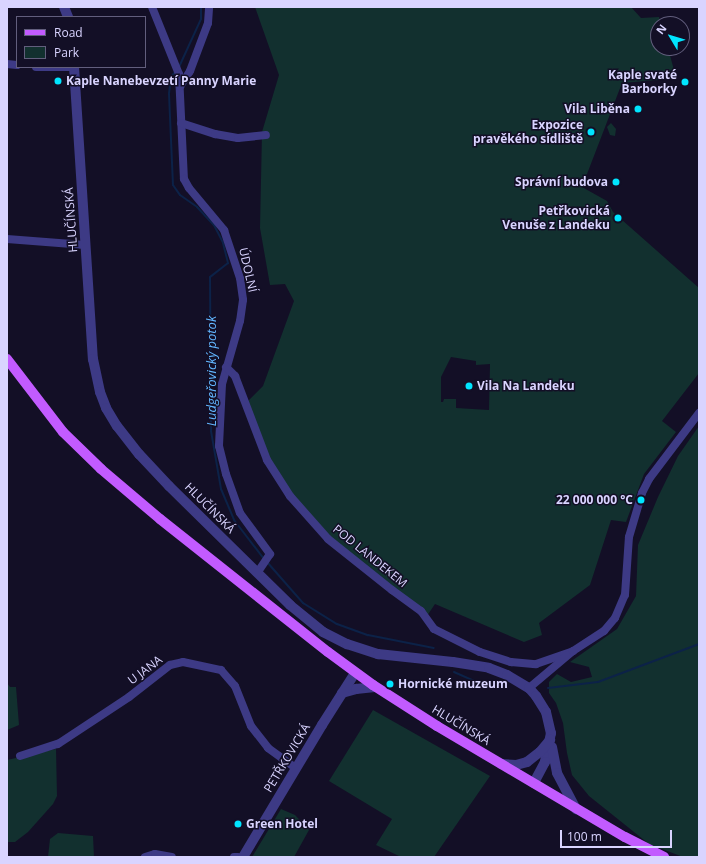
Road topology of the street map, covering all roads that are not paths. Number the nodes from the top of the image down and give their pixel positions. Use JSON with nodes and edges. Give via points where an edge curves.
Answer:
{"nodes":[{"id":1,"x":152,"y":7,"type":"edge"},
{"id":2,"x":209,"y":7,"type":"edge"},
{"id":3,"x":74,"y":68,"type":"edge"},
{"id":4,"x":180,"y":87,"type":"junction"},
{"id":5,"x":181,"y":123,"type":"junction"},
{"id":6,"x":266,"y":135,"type":"dead end"},
{"id":7,"x":7,"y":239,"type":"edge"},
{"id":8,"x":86,"y":244,"type":"junction"},
{"id":9,"x":7,"y":359,"type":"edge"},
{"id":10,"x":226,"y":367,"type":"junction"},
{"id":11,"x":699,"y":413,"type":"edge"},
{"id":12,"x":257,"y":573,"type":"junction"},
{"id":13,"x":573,"y":651,"type":"junction"},
{"id":14,"x":355,"y":673,"type":"junction"},
{"id":15,"x":375,"y":686,"type":"junction"},
{"id":16,"x":529,"y":688,"type":"junction"},
{"id":17,"x":342,"y":693,"type":"junction"},
{"id":18,"x":551,"y":739,"type":"junction"},
{"id":19,"x":20,"y":756,"type":"dead end"},
{"id":20,"x":501,"y":764,"type":"junction"},
{"id":21,"x":296,"y":768,"type":"junction"},
{"id":22,"x":534,"y":783,"type":"junction"},
{"id":23,"x":576,"y":809,"type":"junction"},
{"id":24,"x":146,"y":857,"type":"edge"},
{"id":25,"x":172,"y":857,"type":"edge"},
{"id":26,"x":234,"y":857,"type":"edge"},
{"id":27,"x":238,"y":857,"type":"edge"},
{"id":28,"x":243,"y":857,"type":"edge"},
{"id":29,"x":664,"y":857,"type":"edge"}],
"edges":[{"from":1,"to":4,"type":"street","name":"ÚDOLNÍ","via":[[179,74]]},
{"from":2,"to":4,"type":"street","via":[[208,23],[190,71]]},
{"from":3,"to":8,"type":"street","name":"HLUČÍNSKÁ"},
{"from":4,"to":5,"type":"street","name":"ÚDOLNÍ"},
{"from":5,"to":6,"type":"street","via":[[238,138]]},
{"from":5,"to":10,"type":"street","name":"ÚDOLNÍ","via":[[184,179],[224,230],[236,263],[243,294],[240,321]]},
{"from":7,"to":8,"type":"street"},
{"from":8,"to":12,"type":"street","name":"HLUČÍNSKÁ","via":[[93,359],[106,408],[139,454]]},
{"from":9,"to":14,"type":"main road","name":"HLUČÍNSKÁ","via":[[58,427],[101,469],[245,588]]},
{"from":10,"to":12,"type":"street","name":"ÚDOLNÍ","via":[[222,384],[219,439],[221,455],[240,513],[270,554]]},
{"from":10,"to":13,"type":"street","name":"POD LANDEKEM","via":[[235,376],[267,460],[290,496],[328,538],[421,611],[434,629],[480,652],[511,662],[536,664]]},
{"from":11,"to":13,"type":"street","name":"POD LANDEKEM","via":[[649,479],[642,493],[629,537],[624,594],[615,618],[604,630]]},
{"from":12,"to":16,"type":"street","name":"HLUČÍNSKÁ","via":[[301,616],[323,632],[347,644],[378,654],[489,668],[508,675]]},
{"from":13,"to":16,"type":"street","name":"POD LANDEKEM"},
{"from":14,"to":15,"type":"main road","name":"HLUČÍNSKÁ"},
{"from":14,"to":17,"type":"street","name":"PETŘKOVICKÁ"},
{"from":15,"to":17,"type":"street"},
{"from":15,"to":20,"type":"main road","name":"HLUČÍNSKÁ"},
{"from":16,"to":18,"type":"street","name":"HLUČÍNSKÁ","via":[[540,700],[546,712],[551,728]]},
{"from":17,"to":21,"type":"street","name":"PETŘKOVICKÁ"},
{"from":18,"to":20,"type":"street","via":[[527,762],[516,765]]},
{"from":18,"to":22,"type":"street","name":"HLUČÍNSKÁ","via":[[545,762]]},
{"from":18,"to":23,"type":"street","via":[[557,773]]},
{"from":19,"to":21,"type":"street","name":"U JANA","via":[[58,744],[129,697],[170,665],[183,662],[221,670],[235,686],[251,726],[268,748]]},
{"from":20,"to":22,"type":"main road","name":"HLUČÍNSKÁ"},
{"from":21,"to":28,"type":"street","name":"PETŘKOVICKÁ"},
{"from":22,"to":23,"type":"main road","name":"HLUČÍNSKÁ"},
{"from":23,"to":29,"type":"main road","name":"HLUČÍNSKÁ"},
{"from":24,"to":25,"type":"street","via":[[155,854]]},
{"from":26,"to":27,"type":"street"}]}
